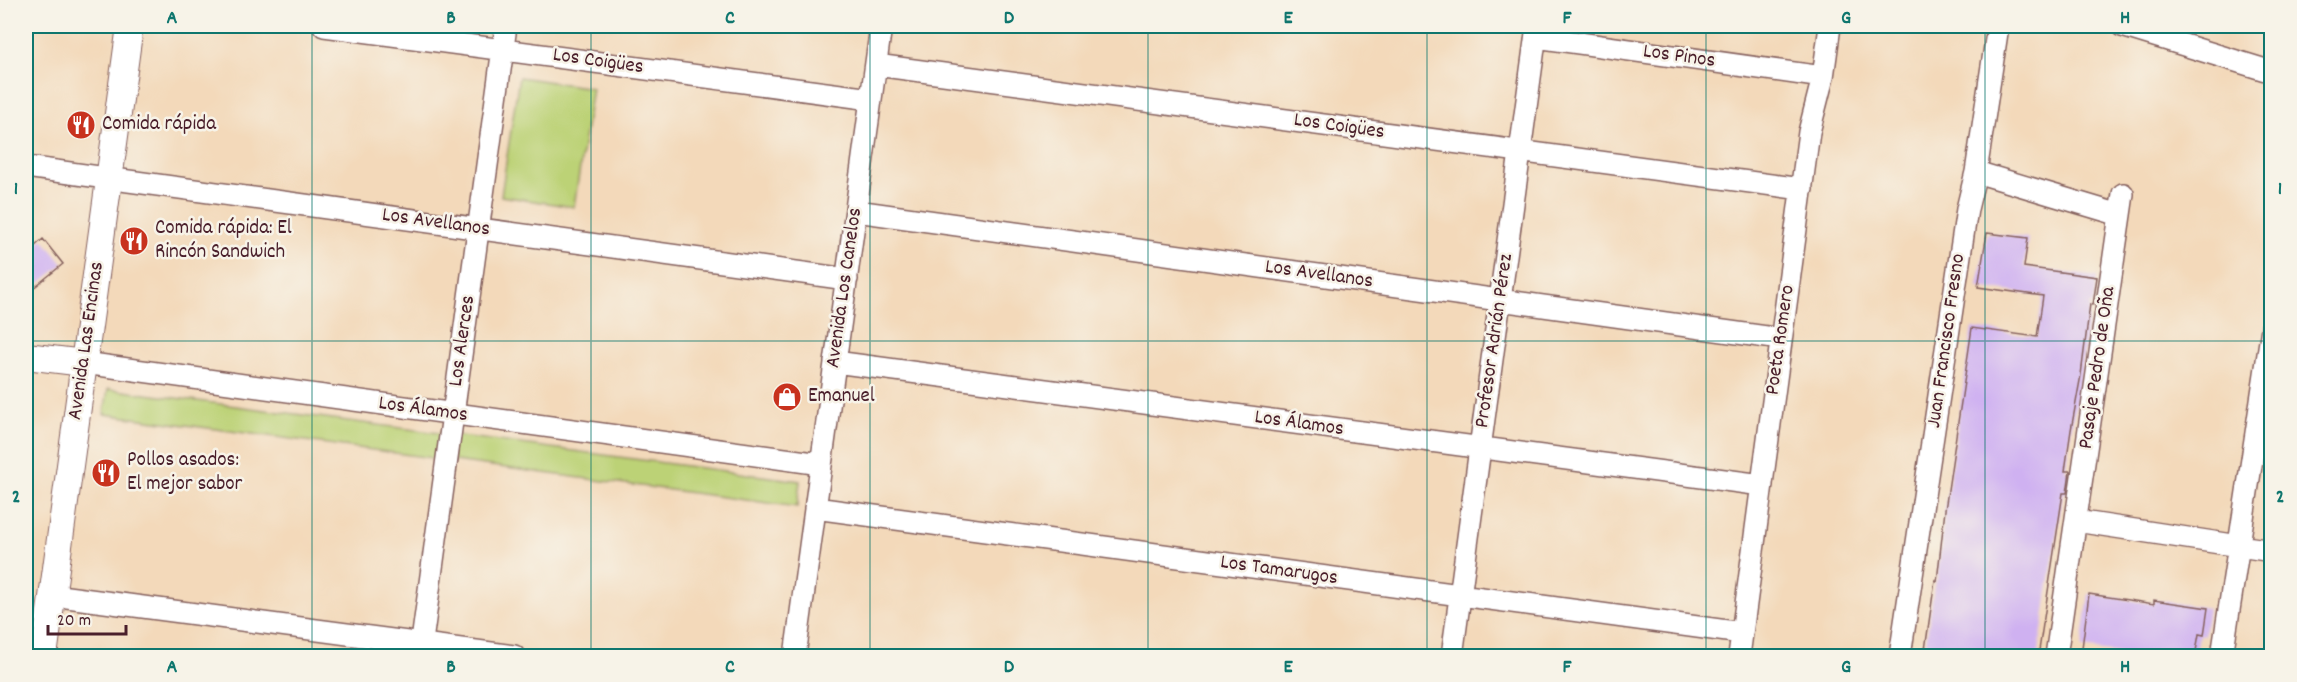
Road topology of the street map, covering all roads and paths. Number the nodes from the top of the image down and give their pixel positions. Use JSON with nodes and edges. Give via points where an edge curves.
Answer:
{"nodes":[{"id":1,"x":130,"y":26,"type":"edge"},
{"id":2,"x":324,"y":26,"type":"edge"},
{"id":3,"x":506,"y":26,"type":"edge"},
{"id":4,"x":881,"y":26,"type":"edge"},
{"id":5,"x":1830,"y":26,"type":"edge"},
{"id":6,"x":1998,"y":26,"type":"edge"},
{"id":7,"x":2122,"y":26,"type":"edge"},
{"id":8,"x":1537,"y":31,"type":"edge"},
{"id":9,"x":503,"y":49,"type":"junction"},
{"id":10,"x":876,"y":65,"type":"junction"},
{"id":11,"x":2271,"y":72,"type":"edge"},
{"id":12,"x":1823,"y":77,"type":"junction"},
{"id":13,"x":871,"y":99,"type":"junction"},
{"id":14,"x":1520,"y":151,"type":"junction"},
{"id":15,"x":26,"y":167,"type":"edge"},
{"id":16,"x":1976,"y":172,"type":"junction"},
{"id":17,"x":110,"y":179,"type":"junction"},
{"id":18,"x":1802,"y":189,"type":"junction"},
{"id":19,"x":856,"y":211,"type":"junction"},
{"id":20,"x":478,"y":229,"type":"junction"},
{"id":21,"x":847,"y":279,"type":"junction"},
{"id":22,"x":1500,"y":300,"type":"junction"},
{"id":23,"x":2271,"y":328,"type":"edge"},
{"id":24,"x":1782,"y":339,"type":"junction"},
{"id":25,"x":26,"y":356,"type":"edge"},
{"id":26,"x":835,"y":362,"type":"junction"},
{"id":27,"x":84,"y":363,"type":"junction"},
{"id":28,"x":453,"y":414,"type":"junction"},
{"id":29,"x":1480,"y":448,"type":"junction"},
{"id":30,"x":821,"y":464,"type":"junction"},
{"id":31,"x":1762,"y":485,"type":"junction"},
{"id":32,"x":815,"y":508,"type":"junction"},
{"id":33,"x":2076,"y":521,"type":"junction"},
{"id":34,"x":2238,"y":546,"type":"junction"},
{"id":35,"x":2271,"y":551,"type":"edge"},
{"id":36,"x":52,"y":595,"type":"junction"},
{"id":37,"x":1460,"y":595,"type":"junction"},
{"id":38,"x":1742,"y":633,"type":"junction"},
{"id":39,"x":421,"y":650,"type":"edge"},
{"id":40,"x":795,"y":656,"type":"edge"},
{"id":41,"x":44,"y":657,"type":"edge"},
{"id":42,"x":514,"y":657,"type":"edge"},
{"id":43,"x":801,"y":657,"type":"edge"},
{"id":44,"x":1452,"y":657,"type":"edge"},
{"id":45,"x":1739,"y":657,"type":"edge"},
{"id":46,"x":1900,"y":657,"type":"edge"},
{"id":47,"x":2056,"y":657,"type":"edge"},
{"id":48,"x":2222,"y":657,"type":"edge"}],
"edges":[{"from":1,"to":17,"type":"street","name":"Avenida Las Encinas"},
{"from":2,"to":9,"type":"street","name":"Los Coigües"},
{"from":3,"to":9,"type":"street","name":"Los Alerces"},
{"from":4,"to":10,"type":"street","name":"Avenida Los Canelos"},
{"from":5,"to":12,"type":"street","name":"Poeta Romero"},
{"from":6,"to":16,"type":"street","name":"Juan Francisco Fresno"},
{"from":7,"to":11,"type":"street"},
{"from":8,"to":12,"type":"street","name":"Los Pinos"},
{"from":8,"to":14,"type":"street","name":"Profesor Adrián Pérez"},
{"from":9,"to":13,"type":"street","name":"Los Coigües"},
{"from":9,"to":20,"type":"street","name":"Los Alerces"},
{"from":10,"to":13,"type":"street","name":"Avenida Los Canelos"},
{"from":10,"to":14,"type":"street","name":"Los Coigües"},
{"from":12,"to":18,"type":"street","name":"Poeta Romero","via":[[1809,132]]},
{"from":13,"to":19,"type":"street","name":"Avenida Los Canelos"},
{"from":14,"to":18,"type":"street","name":"Los Coigües"},
{"from":14,"to":22,"type":"street","name":"Profesor Adrián Pérez"},
{"from":15,"to":17,"type":"street","name":"Los Avellanos"},
{"from":16,"to":33,"type":"street","name":"Pasaje Pedro de Oña","via":[[2121,205]]},
{"from":16,"to":46,"type":"street","name":"Juan Francisco Fresno","via":[[1967,209]]},
{"from":17,"to":20,"type":"street","name":"Los Avellanos"},
{"from":17,"to":27,"type":"street","name":"Avenida Las Encinas"},
{"from":18,"to":24,"type":"street","name":"Poeta Romero"},
{"from":19,"to":21,"type":"street","name":"Avenida Los Canelos"},
{"from":19,"to":22,"type":"street","name":"Los Avellanos"},
{"from":20,"to":21,"type":"street","name":"Los Avellanos"},
{"from":20,"to":28,"type":"street","name":"Los Alerces"},
{"from":21,"to":26,"type":"street","name":"Avenida Los Canelos"},
{"from":22,"to":24,"type":"street","name":"Los Avellanos"},
{"from":22,"to":29,"type":"street","name":"Profesor Adrián Pérez"},
{"from":23,"to":34,"type":"street"},
{"from":24,"to":31,"type":"street","name":"Poeta Romero"},
{"from":25,"to":27,"type":"street","name":"Los Álamos"},
{"from":26,"to":29,"type":"street","name":"Los Álamos"},
{"from":26,"to":30,"type":"street","name":"Avenida Los Canelos"},
{"from":27,"to":28,"type":"street","name":"Los Álamos"},
{"from":27,"to":36,"type":"street","name":"Avenida Las Encinas"},
{"from":28,"to":30,"type":"street","name":"Los Álamos"},
{"from":28,"to":39,"type":"street","name":"Los Alerces"},
{"from":29,"to":31,"type":"street","name":"Los Álamos"},
{"from":29,"to":37,"type":"street","name":"Profesor Adrián Pérez"},
{"from":30,"to":32,"type":"street","name":"Avenida Los Canelos"},
{"from":31,"to":38,"type":"street","name":"Poeta Romero"},
{"from":32,"to":37,"type":"street","name":"Los Tamarugos"},
{"from":32,"to":40,"type":"street","name":"Avenida Los Canelos"},
{"from":33,"to":34,"type":"street"},
{"from":33,"to":47,"type":"street","name":"Pasaje Pedro de Oña"},
{"from":34,"to":35,"type":"street"},
{"from":34,"to":48,"type":"street"},
{"from":36,"to":39,"type":"street"},
{"from":36,"to":41,"type":"street","name":"Avenida Las Encinas"},
{"from":37,"to":38,"type":"street","name":"Los Tamarugos"},
{"from":37,"to":44,"type":"street","name":"Profesor Adrián Pérez"},
{"from":38,"to":45,"type":"street","name":"Poeta Romero"},
{"from":39,"to":42,"type":"street"},
{"from":40,"to":43,"type":"street"}]}
